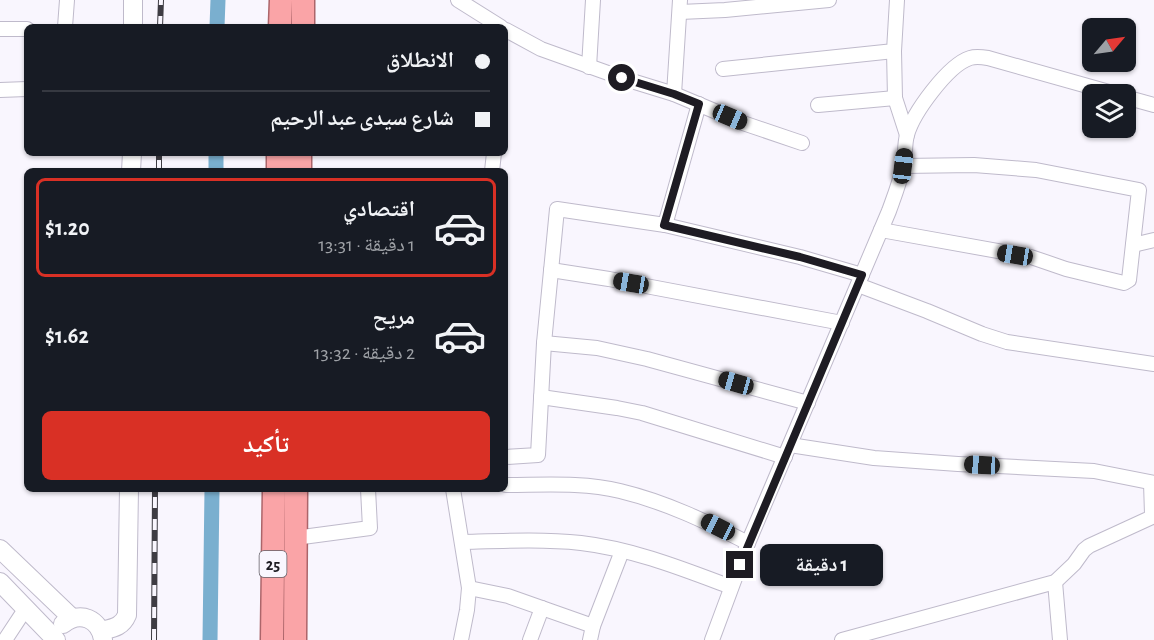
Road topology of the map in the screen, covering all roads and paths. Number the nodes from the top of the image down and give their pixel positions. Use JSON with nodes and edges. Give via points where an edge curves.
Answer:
{"nodes":[{"id":1,"x":67,"y":0,"type":"edge"},
{"id":2,"x":133,"y":0,"type":"edge"},
{"id":3,"x":281,"y":0,"type":"edge"},
{"id":4,"x":303,"y":0,"type":"edge"},
{"id":5,"x":458,"y":0,"type":"edge"},
{"id":6,"x":593,"y":0,"type":"edge"},
{"id":7,"x":829,"y":0,"type":"edge"},
{"id":8,"x":897,"y":0,"type":"edge"},
{"id":9,"x":680,"y":6,"type":"edge"},
{"id":10,"x":65,"y":24,"type":"edge"},
{"id":11,"x":133,"y":24,"type":"edge"},
{"id":12,"x":280,"y":24,"type":"edge"},
{"id":13,"x":303,"y":24,"type":"edge"},
{"id":14,"x":496,"y":24,"type":"edge"},
{"id":15,"x":0,"y":28,"type":"edge"},
{"id":16,"x":24,"y":29,"type":"edge"},
{"id":17,"x":508,"y":31,"type":"edge"},
{"id":18,"x":894,"y":51,"type":"junction"},
{"id":19,"x":589,"y":67,"type":"junction"},
{"id":20,"x":723,"y":69,"type":"dead end"},
{"id":21,"x":1082,"y":84,"type":"edge"},
{"id":22,"x":24,"y":89,"type":"edge"},
{"id":23,"x":0,"y":90,"type":"edge"},
{"id":24,"x":674,"y":94,"type":"junction"},
{"id":25,"x":895,"y":98,"type":"junction"},
{"id":26,"x":1136,"y":100,"type":"edge"},
{"id":27,"x":699,"y":104,"type":"junction"},
{"id":28,"x":818,"y":105,"type":"dead end"},
{"id":29,"x":1154,"y":105,"type":"edge"},
{"id":30,"x":907,"y":135,"type":"junction"},
{"id":31,"x":802,"y":143,"type":"dead end"},
{"id":32,"x":903,"y":166,"type":"junction"},
{"id":33,"x":664,"y":225,"type":"junction"},
{"id":34,"x":881,"y":230,"type":"junction"},
{"id":35,"x":1154,"y":240,"type":"edge"},
{"id":36,"x":1133,"y":245,"type":"junction"},
{"id":37,"x":551,"y":270,"type":"junction"},
{"id":38,"x":860,"y":280,"type":"junction"},
{"id":39,"x":842,"y":323,"type":"junction"},
{"id":40,"x":544,"y":343,"type":"junction"},
{"id":41,"x":1154,"y":364,"type":"edge"},
{"id":42,"x":541,"y":397,"type":"junction"},
{"id":43,"x":808,"y":403,"type":"junction"},
{"id":44,"x":787,"y":451,"type":"junction"},
{"id":45,"x":508,"y":457,"type":"edge"},
{"id":46,"x":1153,"y":483,"type":"edge"},
{"id":47,"x":508,"y":485,"type":"edge"},
{"id":48,"x":129,"y":492,"type":"edge"},
{"id":49,"x":274,"y":492,"type":"edge"},
{"id":50,"x":296,"y":492,"type":"edge"},
{"id":51,"x":368,"y":492,"type":"edge"},
{"id":52,"x":454,"y":492,"type":"edge"},
{"id":53,"x":295,"y":538,"type":"junction"},
{"id":54,"x":462,"y":542,"type":"junction"},
{"id":55,"x":748,"y":543,"type":"junction"},
{"id":56,"x":0,"y":549,"type":"edge"},
{"id":57,"x":622,"y":551,"type":"junction"},
{"id":58,"x":0,"y":582,"type":"edge"},
{"id":59,"x":1055,"y":582,"type":"junction"},
{"id":60,"x":731,"y":587,"type":"junction"},
{"id":61,"x":469,"y":588,"type":"junction"},
{"id":62,"x":26,"y":608,"type":"junction"},
{"id":63,"x":542,"y":608,"type":"junction"},
{"id":64,"x":72,"y":618,"type":"junction"},
{"id":65,"x":591,"y":636,"type":"edge"},
{"id":66,"x":103,"y":637,"type":"edge"},
{"id":67,"x":842,"y":639,"type":"edge"},
{"id":68,"x":5,"y":640,"type":"edge"},
{"id":69,"x":56,"y":640,"type":"edge"},
{"id":70,"x":272,"y":640,"type":"edge"},
{"id":71,"x":295,"y":640,"type":"edge"},
{"id":72,"x":461,"y":640,"type":"edge"},
{"id":73,"x":530,"y":640,"type":"edge"},
{"id":74,"x":712,"y":640,"type":"edge"},
{"id":75,"x":1060,"y":640,"type":"edge"}],
"edges":[{"from":1,"to":10,"type":"street"},
{"from":2,"to":11,"type":"street"},
{"from":3,"to":12,"type":"highway"},
{"from":4,"to":13,"type":"highway"},
{"from":5,"to":14,"type":"street"},
{"from":6,"to":19,"type":"street"},
{"from":7,"to":9,"type":"street","via":[[725,10]]},
{"from":8,"to":18,"type":"street"},
{"from":9,"to":24,"type":"street"},
{"from":15,"to":16,"type":"street"},
{"from":17,"to":19,"type":"street","via":[[541,49]]},
{"from":18,"to":20,"type":"street"},
{"from":18,"to":25,"type":"street"},
{"from":19,"to":24,"type":"street"},
{"from":21,"to":30,"type":"street","via":[[988,58],[968,58],[928,95]]},
{"from":22,"to":23,"type":"street"},
{"from":24,"to":27,"type":"street"},
{"from":25,"to":28,"type":"street"},
{"from":25,"to":30,"type":"street"},
{"from":26,"to":29,"type":"street"},
{"from":27,"to":31,"type":"street"},
{"from":27,"to":33,"type":"street"},
{"from":30,"to":32,"type":"street"},
{"from":32,"to":34,"type":"street"},
{"from":32,"to":36,"type":"street","via":[[974,165],[1036,170],[1139,190]]},
{"from":33,"to":37,"type":"street","via":[[557,209]]},
{"from":33,"to":38,"type":"street","via":[[800,257]]},
{"from":34,"to":36,"type":"street","via":[[1031,257],[1124,283],[1129,279]]},
{"from":34,"to":38,"type":"street"},
{"from":35,"to":36,"type":"street"},
{"from":37,"to":39,"type":"street"},
{"from":37,"to":40,"type":"street"},
{"from":38,"to":39,"type":"street"},
{"from":38,"to":41,"type":"street","via":[[1007,342]]},
{"from":39,"to":43,"type":"street"},
{"from":40,"to":42,"type":"street"},
{"from":40,"to":43,"type":"street","via":[[597,348]]},
{"from":42,"to":44,"type":"street","via":[[642,413]]},
{"from":42,"to":45,"type":"street","via":[[538,455]]},
{"from":43,"to":44,"type":"street"},
{"from":44,"to":46,"type":"street","via":[[1094,471]]},
{"from":44,"to":55,"type":"street"},
{"from":46,"to":59,"type":"street","via":[[1150,518],[1089,546]]},
{"from":47,"to":55,"type":"street","via":[[619,490],[702,519]]},
{"from":48,"to":66,"type":"street","via":[[127,615],[120,626]]},
{"from":49,"to":70,"type":"highway","number":"25"},
{"from":50,"to":53,"type":"highway","number":"25"},
{"from":51,"to":53,"type":"street","via":[[370,528]]},
{"from":52,"to":54,"type":"street"},
{"from":53,"to":71,"type":"highway","number":"25"},
{"from":54,"to":57,"type":"street","via":[[583,543]]},
{"from":54,"to":61,"type":"street"},
{"from":55,"to":60,"type":"street"},
{"from":56,"to":64,"type":"street"},
{"from":57,"to":60,"type":"street"},
{"from":57,"to":65,"type":"street"},
{"from":58,"to":62,"type":"street"},
{"from":59,"to":67,"type":"street"},
{"from":59,"to":75,"type":"street"},
{"from":60,"to":74,"type":"street"},
{"from":61,"to":63,"type":"street"},
{"from":61,"to":72,"type":"street"},
{"from":62,"to":68,"type":"street"},
{"from":62,"to":69,"type":"street"},
{"from":63,"to":65,"type":"street"},
{"from":63,"to":73,"type":"street"},
{"from":64,"to":66,"type":"street","via":[[86,618],[97,625]]},
{"from":64,"to":69,"type":"street","via":[[59,628]]}]}
